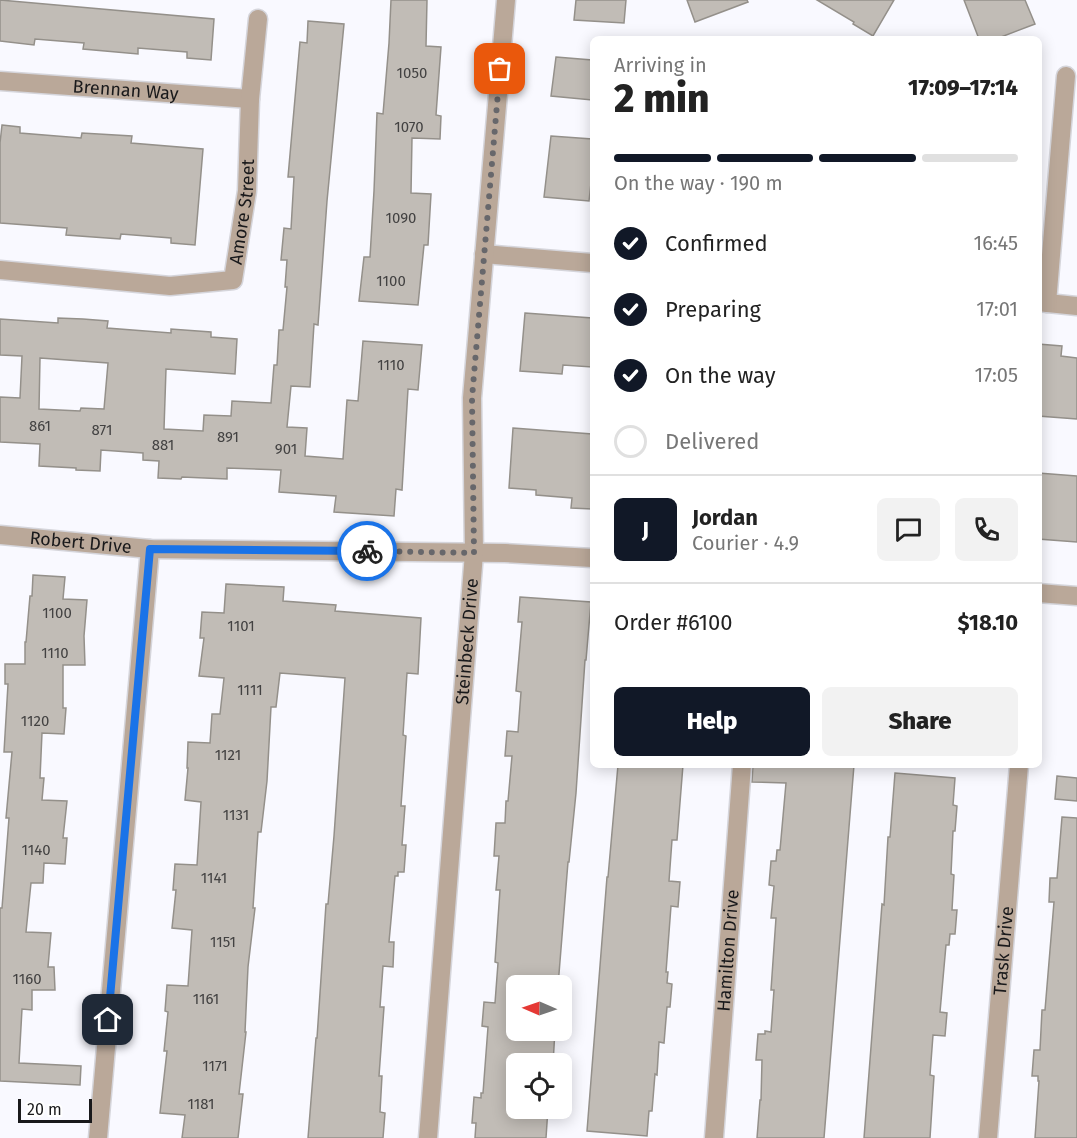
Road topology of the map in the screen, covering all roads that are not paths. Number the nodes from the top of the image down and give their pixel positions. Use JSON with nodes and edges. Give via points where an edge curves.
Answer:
{"nodes":[{"id":1,"x":506,"y":0,"type":"edge"},
{"id":2,"x":258,"y":19,"type":"dead end"},
{"id":3,"x":1066,"y":76,"type":"dead end"},
{"id":4,"x":0,"y":81,"type":"edge"},
{"id":5,"x":250,"y":99,"type":"junction"},
{"id":6,"x":484,"y":255,"type":"junction"},
{"id":7,"x":590,"y":263,"type":"edge"},
{"id":8,"x":0,"y":270,"type":"edge"},
{"id":9,"x":1042,"y":302,"type":"edge"},
{"id":10,"x":1077,"y":306,"type":"edge"},
{"id":11,"x":0,"y":535,"type":"edge"},
{"id":12,"x":150,"y":549,"type":"junction"},
{"id":13,"x":474,"y":553,"type":"junction"},
{"id":14,"x":590,"y":558,"type":"edge"},
{"id":15,"x":1042,"y":592,"type":"edge"},
{"id":16,"x":1077,"y":596,"type":"edge"},
{"id":17,"x":742,"y":768,"type":"edge"},
{"id":18,"x":1019,"y":768,"type":"edge"},
{"id":19,"x":98,"y":1138,"type":"edge"},
{"id":20,"x":428,"y":1138,"type":"edge"},
{"id":21,"x":714,"y":1138,"type":"edge"},
{"id":22,"x":988,"y":1138,"type":"edge"}],
"edges":[{"from":1,"to":6,"type":"street","name":"Steinbeck Drive"},
{"from":2,"to":5,"type":"street","name":"Amore Street"},
{"from":3,"to":9,"type":"street"},
{"from":4,"to":5,"type":"street","name":"Brennan Way"},
{"from":5,"to":8,"type":"street","name":"Amore Street","via":[[247,191],[233,280],[170,286]]},
{"from":6,"to":7,"type":"street"},
{"from":6,"to":13,"type":"street","name":"Steinbeck Drive","via":[[472,398]]},
{"from":9,"to":10,"type":"street"},
{"from":11,"to":12,"type":"street","name":"Robert Drive"},
{"from":12,"to":13,"type":"street","name":"Robert Drive"},
{"from":12,"to":19,"type":"street"},
{"from":13,"to":14,"type":"street","name":"Robert Drive"},
{"from":13,"to":20,"type":"street","name":"Steinbeck Drive"},
{"from":15,"to":16,"type":"street"},
{"from":17,"to":21,"type":"street","name":"Hamilton Drive"},
{"from":18,"to":22,"type":"street","name":"Trask Drive"}]}
